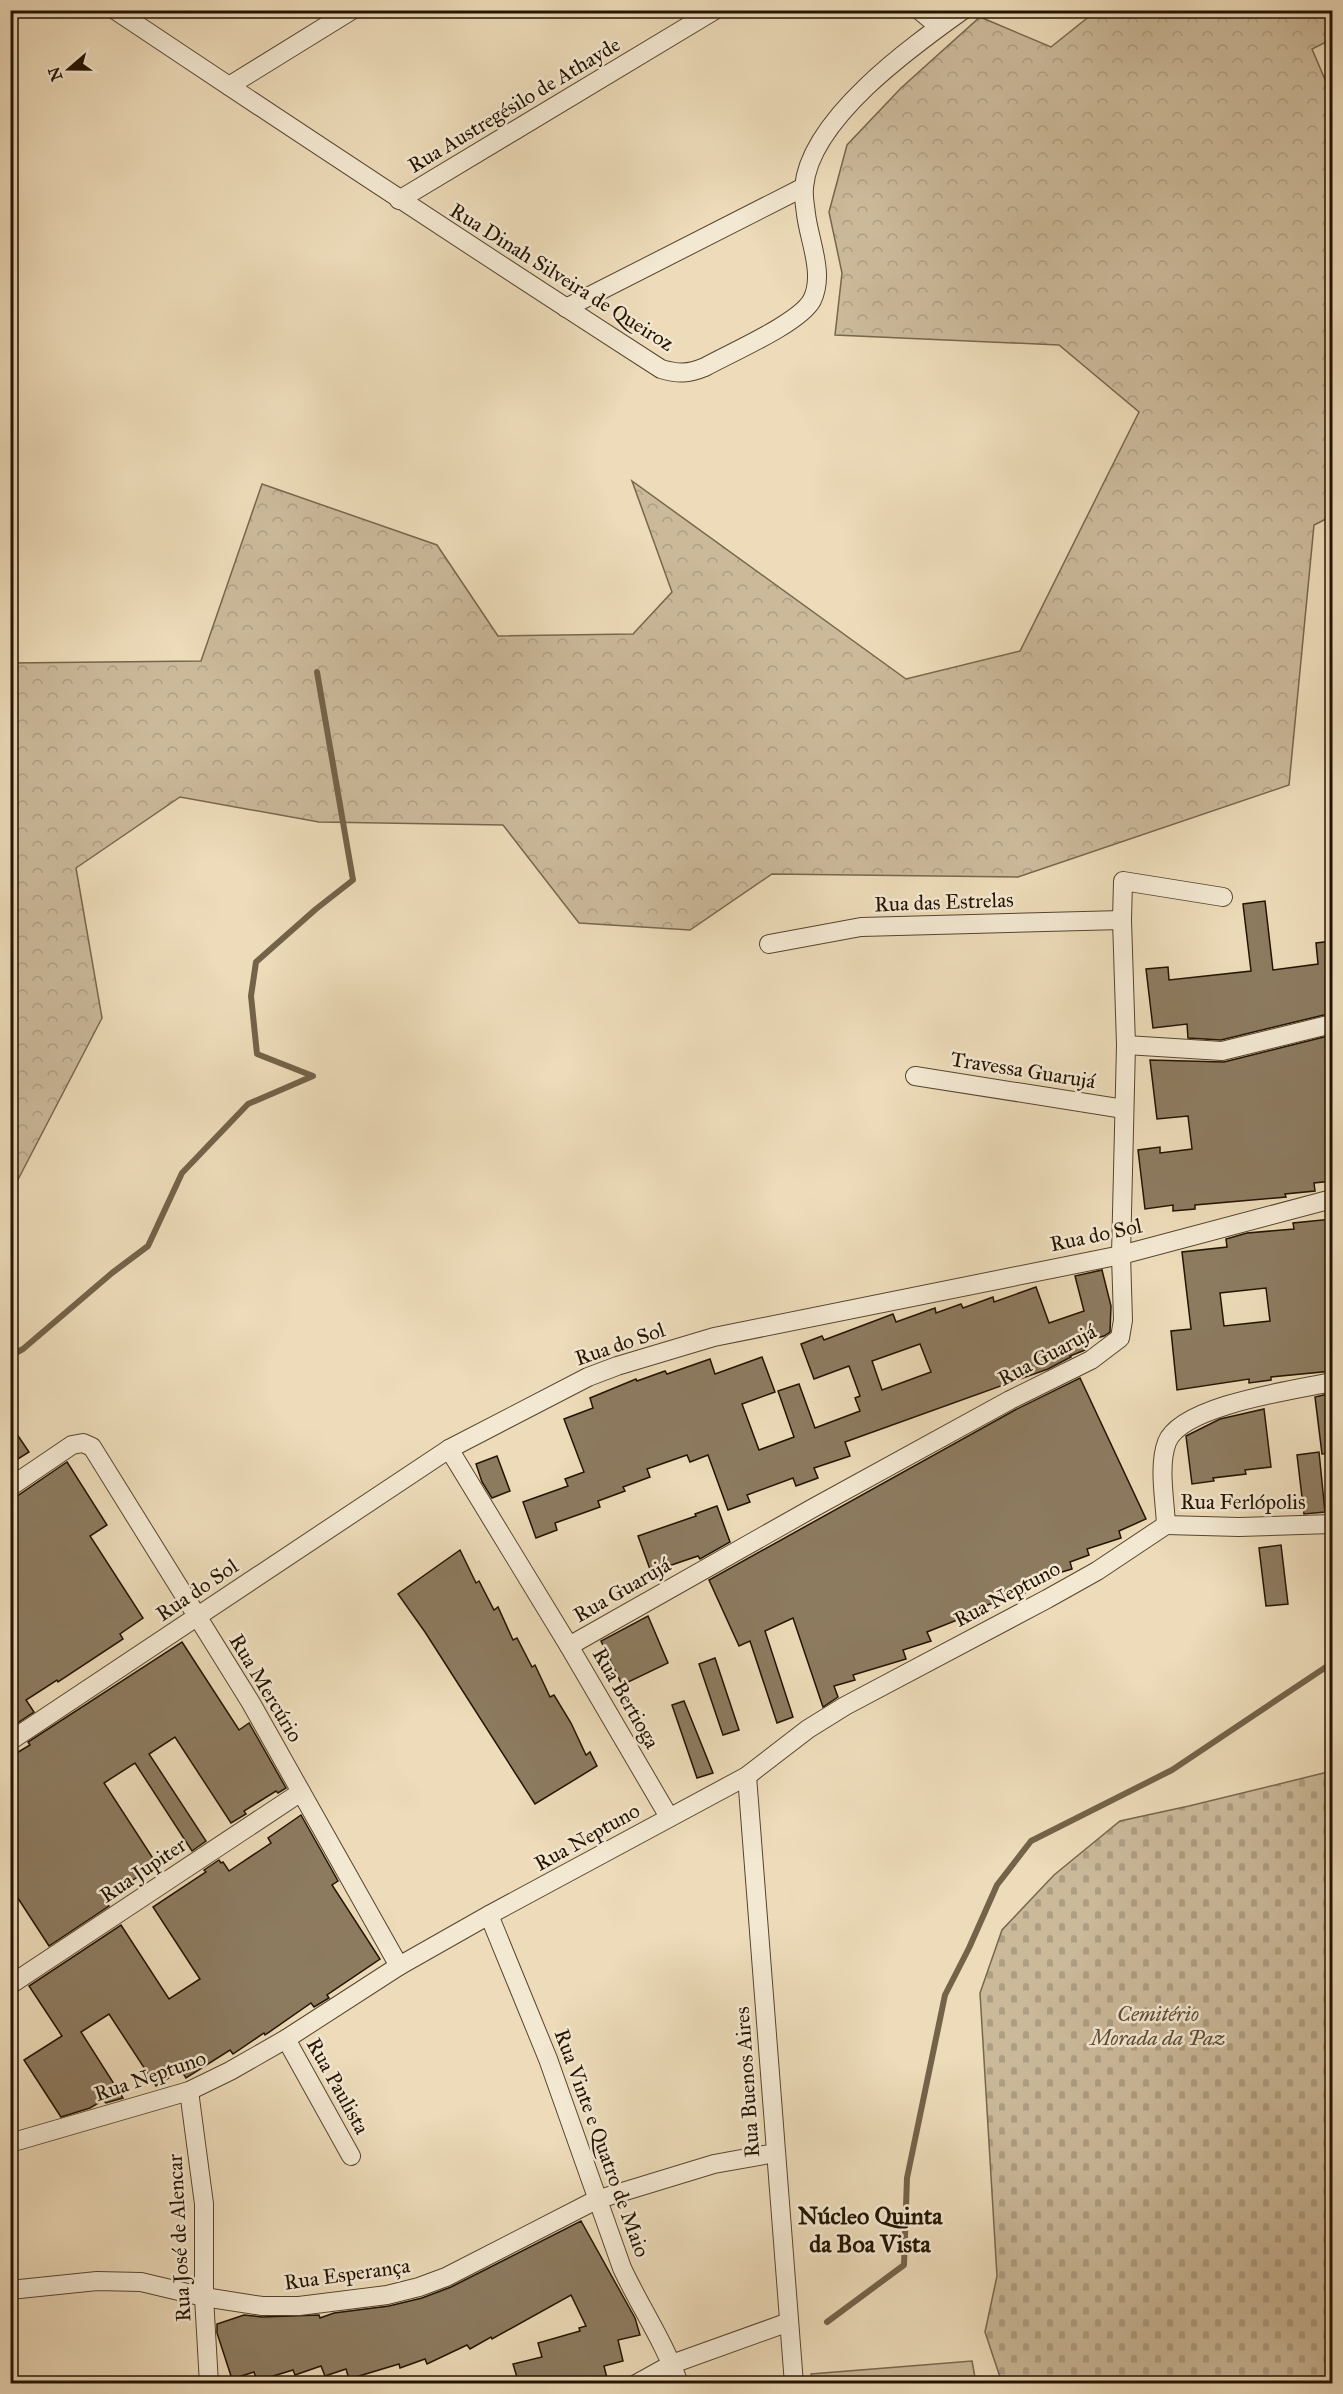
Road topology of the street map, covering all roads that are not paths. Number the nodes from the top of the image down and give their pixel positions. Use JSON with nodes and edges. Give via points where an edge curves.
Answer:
{"nodes":[{"id":1,"x":115,"y":10,"type":"edge"},
{"id":2,"x":352,"y":10,"type":"edge"},
{"id":3,"x":715,"y":10,"type":"edge"},
{"id":4,"x":919,"y":10,"type":"edge"},
{"id":5,"x":963,"y":10,"type":"edge"},
{"id":6,"x":939,"y":27,"type":"junction"},
{"id":7,"x":229,"y":86,"type":"junction"},
{"id":8,"x":804,"y":187,"type":"junction"},
{"id":9,"x":399,"y":200,"type":"junction"},
{"id":10,"x":566,"y":308,"type":"junction"},
{"id":11,"x":1223,"y":897,"type":"dead end"},
{"id":12,"x":1122,"y":920,"type":"junction"},
{"id":13,"x":769,"y":944,"type":"dead end"},
{"id":14,"x":1332,"y":1024,"type":"edge"},
{"id":15,"x":1126,"y":1045,"type":"junction"},
{"id":16,"x":915,"y":1076,"type":"dead end"},
{"id":17,"x":1124,"y":1109,"type":"junction"},
{"id":18,"x":1332,"y":1199,"type":"edge"},
{"id":19,"x":1121,"y":1255,"type":"junction"},
{"id":20,"x":1332,"y":1382,"type":"edge"},
{"id":21,"x":449,"y":1449,"type":"junction"},
{"id":22,"x":10,"y":1487,"type":"edge"},
{"id":23,"x":1332,"y":1524,"type":"edge"},
{"id":24,"x":1166,"y":1525,"type":"junction"},
{"id":25,"x":198,"y":1616,"type":"junction"},
{"id":26,"x":569,"y":1646,"type":"junction"},
{"id":27,"x":10,"y":1741,"type":"edge"},
{"id":28,"x":747,"y":1776,"type":"junction"},
{"id":29,"x":301,"y":1792,"type":"junction"},
{"id":30,"x":669,"y":1817,"type":"junction"},
{"id":31,"x":489,"y":1915,"type":"junction"},
{"id":32,"x":399,"y":1966,"type":"junction"},
{"id":33,"x":10,"y":1985,"type":"edge"},
{"id":34,"x":286,"y":2039,"type":"junction"},
{"id":35,"x":189,"y":2091,"type":"junction"},
{"id":36,"x":10,"y":2143,"type":"edge"},
{"id":37,"x":775,"y":2153,"type":"junction"},
{"id":38,"x":351,"y":2156,"type":"dead end"},
{"id":39,"x":596,"y":2200,"type":"junction"},
{"id":40,"x":10,"y":2290,"type":"edge"},
{"id":41,"x":204,"y":2297,"type":"junction"},
{"id":42,"x":789,"y":2322,"type":"junction"},
{"id":43,"x":672,"y":2364,"type":"junction"},
{"id":44,"x":209,"y":2384,"type":"edge"},
{"id":45,"x":636,"y":2384,"type":"edge"},
{"id":46,"x":679,"y":2384,"type":"edge"},
{"id":47,"x":794,"y":2384,"type":"edge"}],
"edges":[{"from":1,"to":7,"type":"street","name":"Rua Dinah Silveira de Queiroz"},
{"from":2,"to":7,"type":"street"},
{"from":3,"to":9,"type":"street","name":"Rua Austregésilo de Athayde"},
{"from":4,"to":6,"type":"street"},
{"from":5,"to":6,"type":"street","name":"Rua Dinah Silveira de Queiroz"},
{"from":6,"to":8,"type":"street","name":"Rua Dinah Silveira de Queiroz","via":[[888,67],[828,129],[809,166]]},
{"from":7,"to":9,"type":"street","name":"Rua Dinah Silveira de Queiroz"},
{"from":8,"to":10,"type":"street"},
{"from":8,"to":10,"type":"street","name":"Rua Dinah Silveira de Queiroz","via":[[817,276],[812,300],[790,321],[705,367],[690,373],[661,369]]},
{"from":9,"to":10,"type":"street","name":"Rua Dinah Silveira de Queiroz"},
{"from":11,"to":12,"type":"street","name":"Rua Guarujá","via":[[1123,881]]},
{"from":12,"to":13,"type":"street","name":"Rua das Estrelas","via":[[861,927]]},
{"from":12,"to":15,"type":"street","name":"Rua Guarujá"},
{"from":14,"to":15,"type":"street","via":[[1222,1051]]},
{"from":15,"to":17,"type":"street","name":"Rua Guarujá"},
{"from":16,"to":17,"type":"street","name":"Travessa Guarujá"},
{"from":17,"to":19,"type":"street","name":"Rua Guarujá"},
{"from":18,"to":19,"type":"street","name":"Rua do Sol"},
{"from":19,"to":21,"type":"street","name":"Rua do Sol","via":[[714,1337],[661,1352],[588,1377]]},
{"from":19,"to":26,"type":"street","name":"Rua Guarujá","via":[[1123,1320],[1120,1338],[1111,1347]]},
{"from":20,"to":24,"type":"street","name":"Rua Ferlópolis","via":[[1206,1412],[1178,1427],[1166,1445]]},
{"from":21,"to":25,"type":"street","name":"Rua do Sol"},
{"from":21,"to":26,"type":"street","name":"Rua Bertioga"},
{"from":22,"to":25,"type":"street","name":"Rua Mercúrio","via":[[64,1449],[82,1443],[92,1447]]},
{"from":23,"to":24,"type":"street","name":"Rua Ferlópolis"},
{"from":24,"to":28,"type":"street","name":"Rua Neptuno","via":[[1097,1571],[845,1706]]},
{"from":25,"to":27,"type":"street","name":"Rua do Sol"},
{"from":25,"to":29,"type":"street","name":"Rua Mercúrio"},
{"from":26,"to":30,"type":"street","name":"Rua Bertioga"},
{"from":28,"to":30,"type":"street","name":"Rua Neptuno"},
{"from":28,"to":37,"type":"street","name":"Rua Buenos Aires"},
{"from":29,"to":32,"type":"street","name":"Rua Mercúrio"},
{"from":29,"to":33,"type":"street","name":"Rua Jupiter"},
{"from":30,"to":31,"type":"street","name":"Rua Neptuno"},
{"from":31,"to":32,"type":"street","name":"Rua Neptuno"},
{"from":31,"to":39,"type":"street","name":"Rua Vinte e Quatro de Maio","via":[[548,2059]]},
{"from":32,"to":34,"type":"street","name":"Rua Neptuno"},
{"from":34,"to":35,"type":"street","name":"Rua Neptuno"},
{"from":34,"to":38,"type":"street","name":"Rua Paulista"},
{"from":35,"to":36,"type":"street","name":"Rua Neptuno"},
{"from":35,"to":41,"type":"street","name":"Rua José de Alencar","via":[[204,2204]]},
{"from":37,"to":39,"type":"street","name":"Rua Esperança","via":[[714,2164]]},
{"from":37,"to":42,"type":"street","name":"Rua Buenos Aires"},
{"from":39,"to":41,"type":"street","name":"Rua Esperança","via":[[419,2288],[299,2306],[262,2306]]},
{"from":39,"to":43,"type":"street","name":"Rua Vinte e Quatro de Maio","via":[[635,2296]]},
{"from":40,"to":41,"type":"street","name":"Rua Esperança","via":[[120,2280]]},
{"from":41,"to":44,"type":"street","name":"Rua José de Alencar"},
{"from":42,"to":43,"type":"street"},
{"from":42,"to":47,"type":"street","name":"Rua Buenos Aires"},
{"from":43,"to":45,"type":"street"},
{"from":43,"to":46,"type":"street","name":"Rua Vinte e Quatro de Maio"}]}
